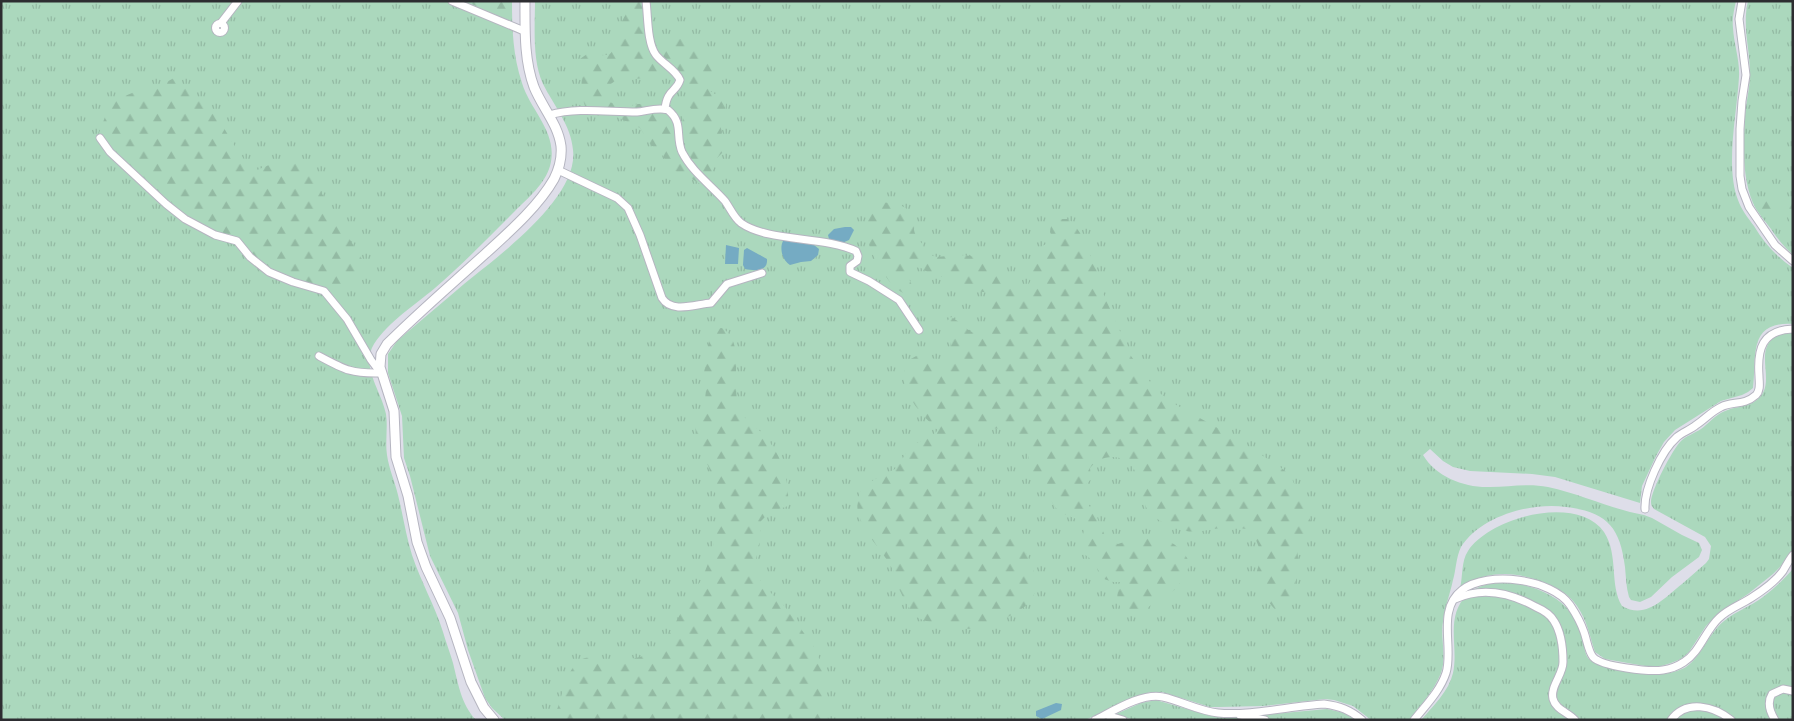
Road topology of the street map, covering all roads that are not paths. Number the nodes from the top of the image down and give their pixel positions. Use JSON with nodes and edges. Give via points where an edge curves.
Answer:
{"nodes":[{"id":1,"x":238,"y":1,"type":"edge"},
{"id":2,"x":452,"y":1,"type":"edge"},
{"id":3,"x":525,"y":1,"type":"edge"},
{"id":4,"x":646,"y":1,"type":"edge"},
{"id":5,"x":1742,"y":1,"type":"edge"},
{"id":6,"x":221,"y":24,"type":"dead end"},
{"id":7,"x":524,"y":31,"type":"junction"},
{"id":8,"x":665,"y":109,"type":"junction"},
{"id":9,"x":550,"y":115,"type":"junction"},
{"id":10,"x":100,"y":138,"type":"dead end"},
{"id":11,"x":558,"y":170,"type":"junction"},
{"id":12,"x":1793,"y":261,"type":"edge"},
{"id":13,"x":762,"y":273,"type":"dead end"},
{"id":14,"x":1793,"y":329,"type":"edge"},
{"id":15,"x":919,"y":330,"type":"dead end"},
{"id":16,"x":319,"y":356,"type":"dead end"},
{"id":17,"x":382,"y":374,"type":"junction"},
{"id":18,"x":1645,"y":509,"type":"dead end"},
{"id":19,"x":1793,"y":555,"type":"edge"},
{"id":20,"x":1453,"y":600,"type":"junction"},
{"id":21,"x":1793,"y":691,"type":"edge"},
{"id":22,"x":1235,"y":713,"type":"junction"},
{"id":23,"x":1106,"y":714,"type":"junction"},
{"id":24,"x":494,"y":720,"type":"edge"},
{"id":25,"x":1095,"y":720,"type":"edge"},
{"id":26,"x":1123,"y":720,"type":"edge"},
{"id":27,"x":1265,"y":720,"type":"edge"},
{"id":28,"x":1362,"y":720,"type":"edge"},
{"id":29,"x":1414,"y":720,"type":"edge"},
{"id":30,"x":1575,"y":720,"type":"edge"},
{"id":31,"x":1671,"y":720,"type":"edge"},
{"id":32,"x":1731,"y":720,"type":"edge"},
{"id":33,"x":1775,"y":720,"type":"edge"}],
"edges":[{"from":1,"to":6,"type":"street"},
{"from":2,"to":7,"type":"street"},
{"from":3,"to":7,"type":"street"},
{"from":4,"to":8,"type":"street","via":[[654,52],[680,80],[668,95]]},
{"from":5,"to":12,"type":"street","via":[[1738,19],[1746,74],[1740,129],[1742,189],[1749,207],[1767,233],[1782,253]]},
{"from":7,"to":9,"type":"street","via":[[531,78]]},
{"from":8,"to":9,"type":"street","via":[[638,112],[573,110]]},
{"from":8,"to":15,"type":"street","via":[[679,124],[679,141],[685,156],[738,221],[768,233],[856,251],[857,260],[850,266],[850,272],[899,300]]},
{"from":9,"to":11,"type":"street","via":[[561,144]]},
{"from":10,"to":17,"type":"street","via":[[107,149],[166,204],[193,224],[237,242],[256,262],[278,276],[324,291],[347,318]]},
{"from":11,"to":13,"type":"street","via":[[623,203],[633,218],[664,302],[677,307],[714,302],[727,284]]},
{"from":11,"to":17,"type":"street","via":[[542,195],[508,233],[387,344],[379,360]]},
{"from":14,"to":18,"type":"street","via":[[1772,333],[1765,339],[1760,353],[1757,394],[1741,403],[1719,408],[1673,441],[1646,492]]},
{"from":16,"to":17,"type":"street","via":[[345,370]]},
{"from":17,"to":24,"type":"street","via":[[394,410],[396,457],[421,554],[450,618],[474,689]]},
{"from":19,"to":20,"type":"street","via":[[1775,580],[1713,623],[1691,657],[1665,670],[1602,663],[1594,658],[1569,603],[1558,594],[1526,582],[1499,578],[1484,581],[1462,590]]},
{"from":20,"to":29,"type":"street","via":[[1446,630],[1446,673]]},
{"from":20,"to":30,"type":"street","via":[[1475,592],[1506,594],[1530,603],[1551,617],[1560,636],[1563,662],[1553,692],[1554,701]]},
{"from":21,"to":33,"type":"street","via":[[1783,689],[1772,694],[1769,700]]},
{"from":22,"to":23,"type":"street","via":[[1207,711],[1153,696]]},
{"from":22,"to":27,"type":"street"},
{"from":22,"to":28,"type":"street","via":[[1324,704],[1352,711]]},
{"from":23,"to":25,"type":"street"},
{"from":23,"to":26,"type":"street"},
{"from":31,"to":32,"type":"street","via":[[1680,711],[1693,706],[1721,713]]}]}
